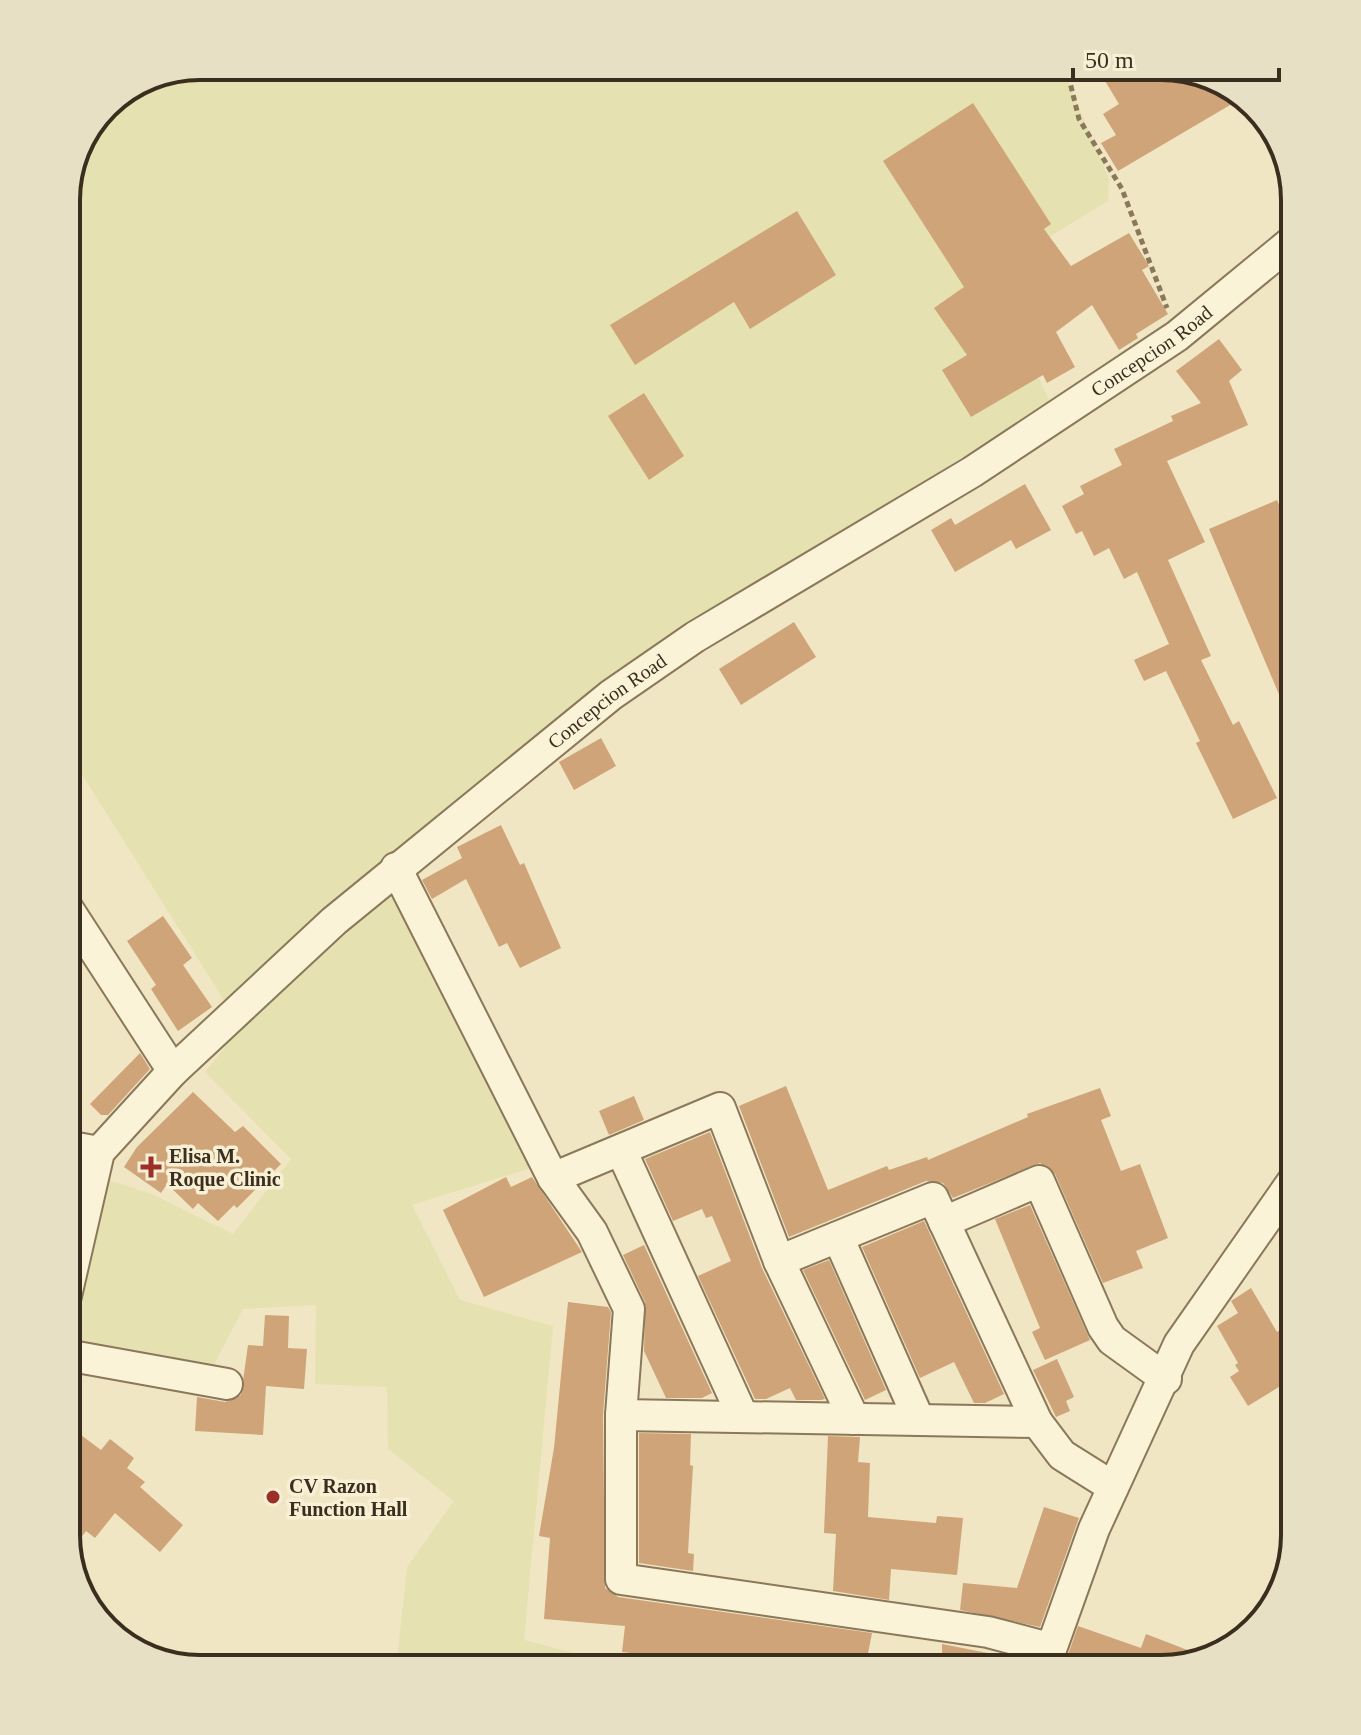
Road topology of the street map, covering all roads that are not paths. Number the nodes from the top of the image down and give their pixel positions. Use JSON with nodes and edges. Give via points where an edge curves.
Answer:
{"nodes":[{"id":1,"x":1281,"y":251,"type":"edge"},
{"id":2,"x":396,"y":868,"type":"junction"},
{"id":3,"x":80,"y":928,"type":"edge"},
{"id":4,"x":173,"y":1071,"type":"junction"},
{"id":5,"x":80,"y":1149,"type":"edge"},
{"id":6,"x":621,"y":1150,"type":"junction"},
{"id":7,"x":99,"y":1152,"type":"junction"},
{"id":8,"x":553,"y":1178,"type":"junction"},
{"id":9,"x":1281,"y":1198,"type":"edge"},
{"id":10,"x":944,"y":1222,"type":"junction"},
{"id":11,"x":80,"y":1235,"type":"edge"},
{"id":12,"x":838,"y":1237,"type":"junction"},
{"id":13,"x":779,"y":1261,"type":"junction"},
{"id":14,"x":80,"y":1358,"type":"edge"},
{"id":15,"x":1166,"y":1379,"type":"junction"},
{"id":16,"x":227,"y":1384,"type":"dead end"},
{"id":17,"x":621,"y":1415,"type":"junction"},
{"id":18,"x":743,"y":1417,"type":"junction"},
{"id":19,"x":854,"y":1419,"type":"junction"},
{"id":20,"x":919,"y":1420,"type":"junction"},
{"id":21,"x":1037,"y":1422,"type":"junction"},
{"id":22,"x":1113,"y":1487,"type":"junction"},
{"id":23,"x":1039,"y":1655,"type":"edge"},
{"id":24,"x":1047,"y":1655,"type":"edge"}],
"edges":[{"from":1,"to":2,"type":"street","name":"Concepcion Road","via":[[1177,336],[972,472],[695,637],[566,730]]},
{"from":2,"to":4,"type":"street","name":"Concepcion Road"},
{"from":2,"to":8,"type":"street"},
{"from":3,"to":4,"type":"street"},
{"from":4,"to":7,"type":"street","name":"Concepcion Road"},
{"from":5,"to":7,"type":"street"},
{"from":6,"to":8,"type":"street"},
{"from":6,"to":13,"type":"street","via":[[720,1108]]},
{"from":6,"to":18,"type":"street"},
{"from":7,"to":11,"type":"street","name":"Concepcion Road"},
{"from":8,"to":17,"type":"street","via":[[592,1232],[629,1309]]},
{"from":9,"to":15,"type":"street","via":[[1179,1344]]},
{"from":10,"to":12,"type":"street","via":[[933,1198]]},
{"from":10,"to":15,"type":"street","via":[[1039,1181],[1103,1327],[1112,1340]]},
{"from":10,"to":21,"type":"street"},
{"from":12,"to":13,"type":"street"},
{"from":12,"to":20,"type":"street"},
{"from":13,"to":19,"type":"street"},
{"from":14,"to":16,"type":"street"},
{"from":15,"to":22,"type":"street"},
{"from":17,"to":18,"type":"street"},
{"from":17,"to":23,"type":"street","via":[[621,1579],[988,1632]]},
{"from":18,"to":19,"type":"street"},
{"from":19,"to":20,"type":"street"},
{"from":20,"to":21,"type":"street"},
{"from":21,"to":22,"type":"street","via":[[1062,1455]]},
{"from":22,"to":24,"type":"street"}]}
